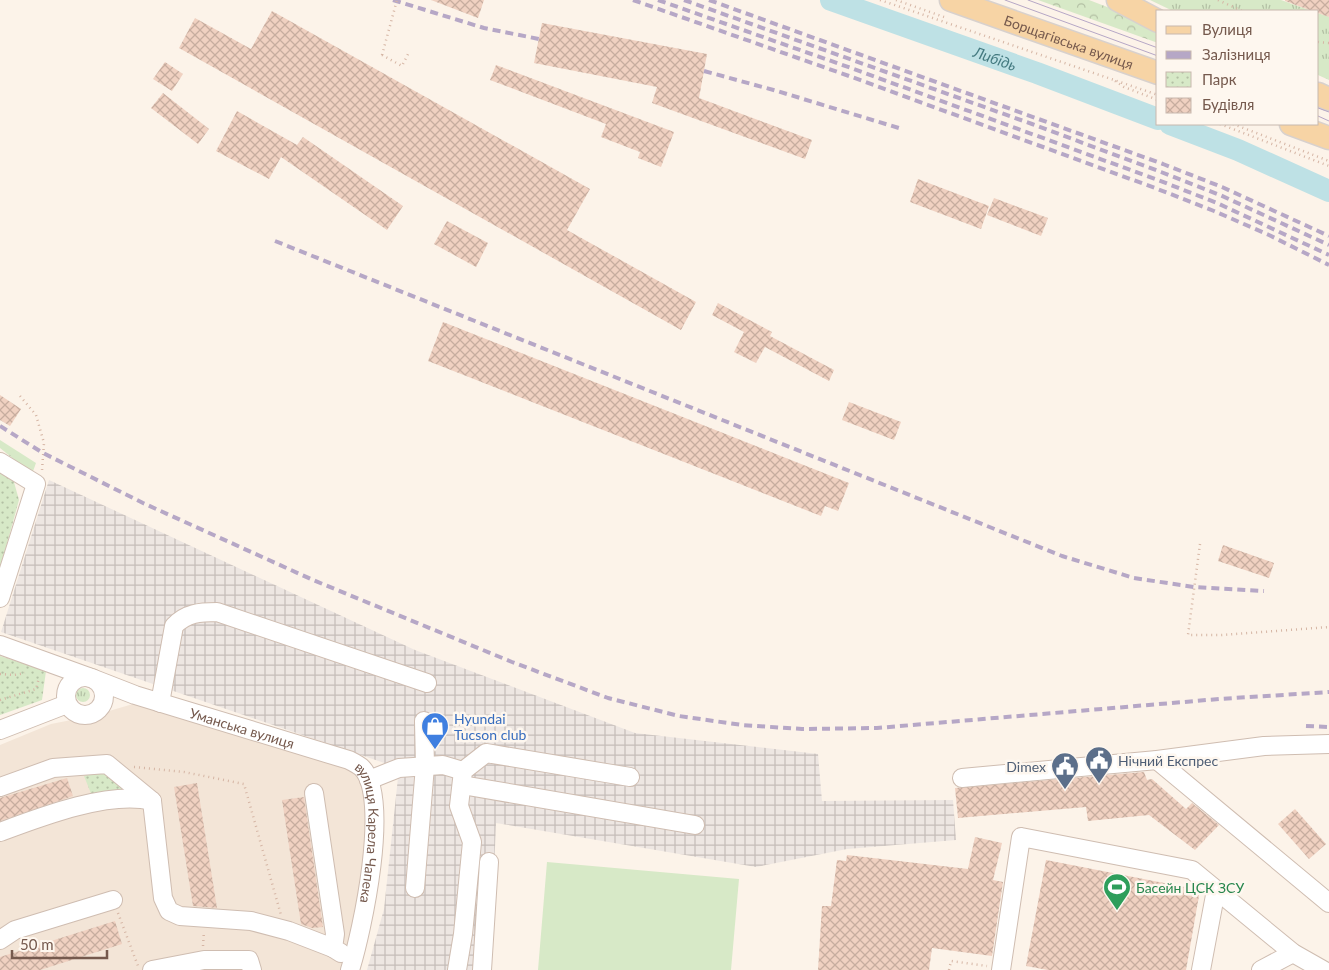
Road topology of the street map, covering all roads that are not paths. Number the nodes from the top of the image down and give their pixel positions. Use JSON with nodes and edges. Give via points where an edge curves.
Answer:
{"nodes":[{"id":1,"x":1118,"y":0,"type":"edge"},
{"id":2,"x":951,"y":10,"type":"edge"},
{"id":3,"x":1156,"y":20,"type":"edge"},
{"id":4,"x":1156,"y":72,"type":"edge"},
{"id":5,"x":1294,"y":125,"type":"edge"},
{"id":6,"x":1329,"y":138,"type":"edge"},
{"id":7,"x":0,"y":462,"type":"edge"},
{"id":8,"x":0,"y":598,"type":"edge"},
{"id":9,"x":0,"y":645,"type":"edge"},
{"id":10,"x":38,"y":659,"type":"junction"},
{"id":11,"x":94,"y":679,"type":"junction"},
{"id":12,"x":427,"y":683,"type":"dead end"},
{"id":13,"x":135,"y":695,"type":"junction"},
{"id":14,"x":66,"y":700,"type":"junction"},
{"id":15,"x":160,"y":703,"type":"junction"},
{"id":16,"x":102,"y":705,"type":"junction"},
{"id":17,"x":424,"y":720,"type":"dead end"},
{"id":18,"x":0,"y":730,"type":"edge"},
{"id":19,"x":1329,"y":744,"type":"edge"},
{"id":20,"x":349,"y":760,"type":"joint"},
{"id":21,"x":1157,"y":760,"type":"junction"},
{"id":22,"x":425,"y":766,"type":"junction"},
{"id":23,"x":630,"y":777,"type":"dead end"},
{"id":24,"x":462,"y":778,"type":"junction"},
{"id":25,"x":962,"y":778,"type":"dead end"},
{"id":26,"x":368,"y":780,"type":"junction"},
{"id":27,"x":0,"y":787,"type":"edge"},
{"id":28,"x":314,"y":793,"type":"dead end"},
{"id":29,"x":152,"y":801,"type":"junction"},
{"id":30,"x":695,"y":825,"type":"dead end"},
{"id":31,"x":0,"y":832,"type":"edge"},
{"id":32,"x":489,"y":862,"type":"dead end"},
{"id":33,"x":415,"y":888,"type":"dead end"},
{"id":34,"x":1216,"y":890,"type":"junction"},
{"id":35,"x":113,"y":900,"type":"road end"},
{"id":36,"x":1329,"y":904,"type":"edge"},
{"id":37,"x":0,"y":940,"type":"edge"},
{"id":38,"x":332,"y":948,"type":"junction"},
{"id":39,"x":1293,"y":952,"type":"junction"},
{"id":40,"x":215,"y":965,"type":"edge"},
{"id":41,"x":352,"y":965,"type":"edge"},
{"id":42,"x":1312,"y":968,"type":"edge"},
{"id":43,"x":1001,"y":969,"type":"edge"},
{"id":44,"x":152,"y":970,"type":"edge"},
{"id":45,"x":252,"y":970,"type":"edge"},
{"id":46,"x":457,"y":970,"type":"edge"},
{"id":47,"x":482,"y":970,"type":"edge"},
{"id":48,"x":1201,"y":970,"type":"edge"},
{"id":49,"x":1261,"y":970,"type":"edge"}],
"edges":[{"from":1,"to":3,"type":"main road"},
{"from":2,"to":4,"type":"main road","name":"Борщагівська вулиця"},
{"from":5,"to":6,"type":"main road"},
{"from":7,"to":8,"type":"street","via":[[36,484]]},
{"from":9,"to":10,"type":"street","name":"Уманська вулиця"},
{"from":10,"to":11,"type":"street","name":"Уманська вулиця"},
{"from":10,"to":14,"type":"street","name":"Уманська вулиця","via":[[54,670],[61,680]]},
{"from":11,"to":13,"type":"street","name":"Уманська вулиця"},
{"from":11,"to":14,"type":"street","via":[[76,678],[67,688]]},
{"from":11,"to":16,"type":"street","via":[[104,693]]},
{"from":12,"to":15,"type":"street","via":[[217,612],[202,612],[182,618],[174,626]]},
{"from":13,"to":15,"type":"street","name":"Уманська вулиця"},
{"from":13,"to":16,"type":"street"},
{"from":14,"to":16,"type":"street","via":[[74,712],[87,715]]},
{"from":14,"to":18,"type":"street"},
{"from":15,"to":20,"type":"street","name":"Уманська вулиця"},
{"from":17,"to":22,"type":"street"},
{"from":19,"to":21,"type":"street","via":[[1264,746]]},
{"from":20,"to":26,"type":"street","name":"вулиця Карела Чапека","via":[[362,768]]},
{"from":21,"to":25,"type":"street"},
{"from":21,"to":36,"type":"street"},
{"from":22,"to":24,"type":"street","via":[[443,765]]},
{"from":22,"to":26,"type":"street","via":[[399,768]]},
{"from":22,"to":33,"type":"street"},
{"from":23,"to":24,"type":"street","via":[[486,753]]},
{"from":24,"to":30,"type":"street"},
{"from":24,"to":46,"type":"street","via":[[459,806],[472,842]]},
{"from":26,"to":41,"type":"street","name":"вулиця Карела Чапека","via":[[375,809],[372,859],[365,910]]},
{"from":27,"to":29,"type":"street","via":[[52,768],[107,764]]},
{"from":28,"to":38,"type":"street","via":[[335,934]]},
{"from":29,"to":31,"type":"street","via":[[134,798],[84,804]]},
{"from":29,"to":38,"type":"street","via":[[163,898],[169,911],[180,916],[251,921]]},
{"from":32,"to":47,"type":"street"},
{"from":34,"to":39,"type":"street"},
{"from":34,"to":43,"type":"street","via":[[1192,870],[1021,837]]},
{"from":34,"to":48,"type":"street"},
{"from":35,"to":37,"type":"street","via":[[15,930]]},
{"from":38,"to":41,"type":"street"},
{"from":39,"to":42,"type":"street"},
{"from":39,"to":49,"type":"street"},
{"from":40,"to":44,"type":"street","via":[[204,960]]},
{"from":40,"to":45,"type":"street","via":[[249,960]]}]}
